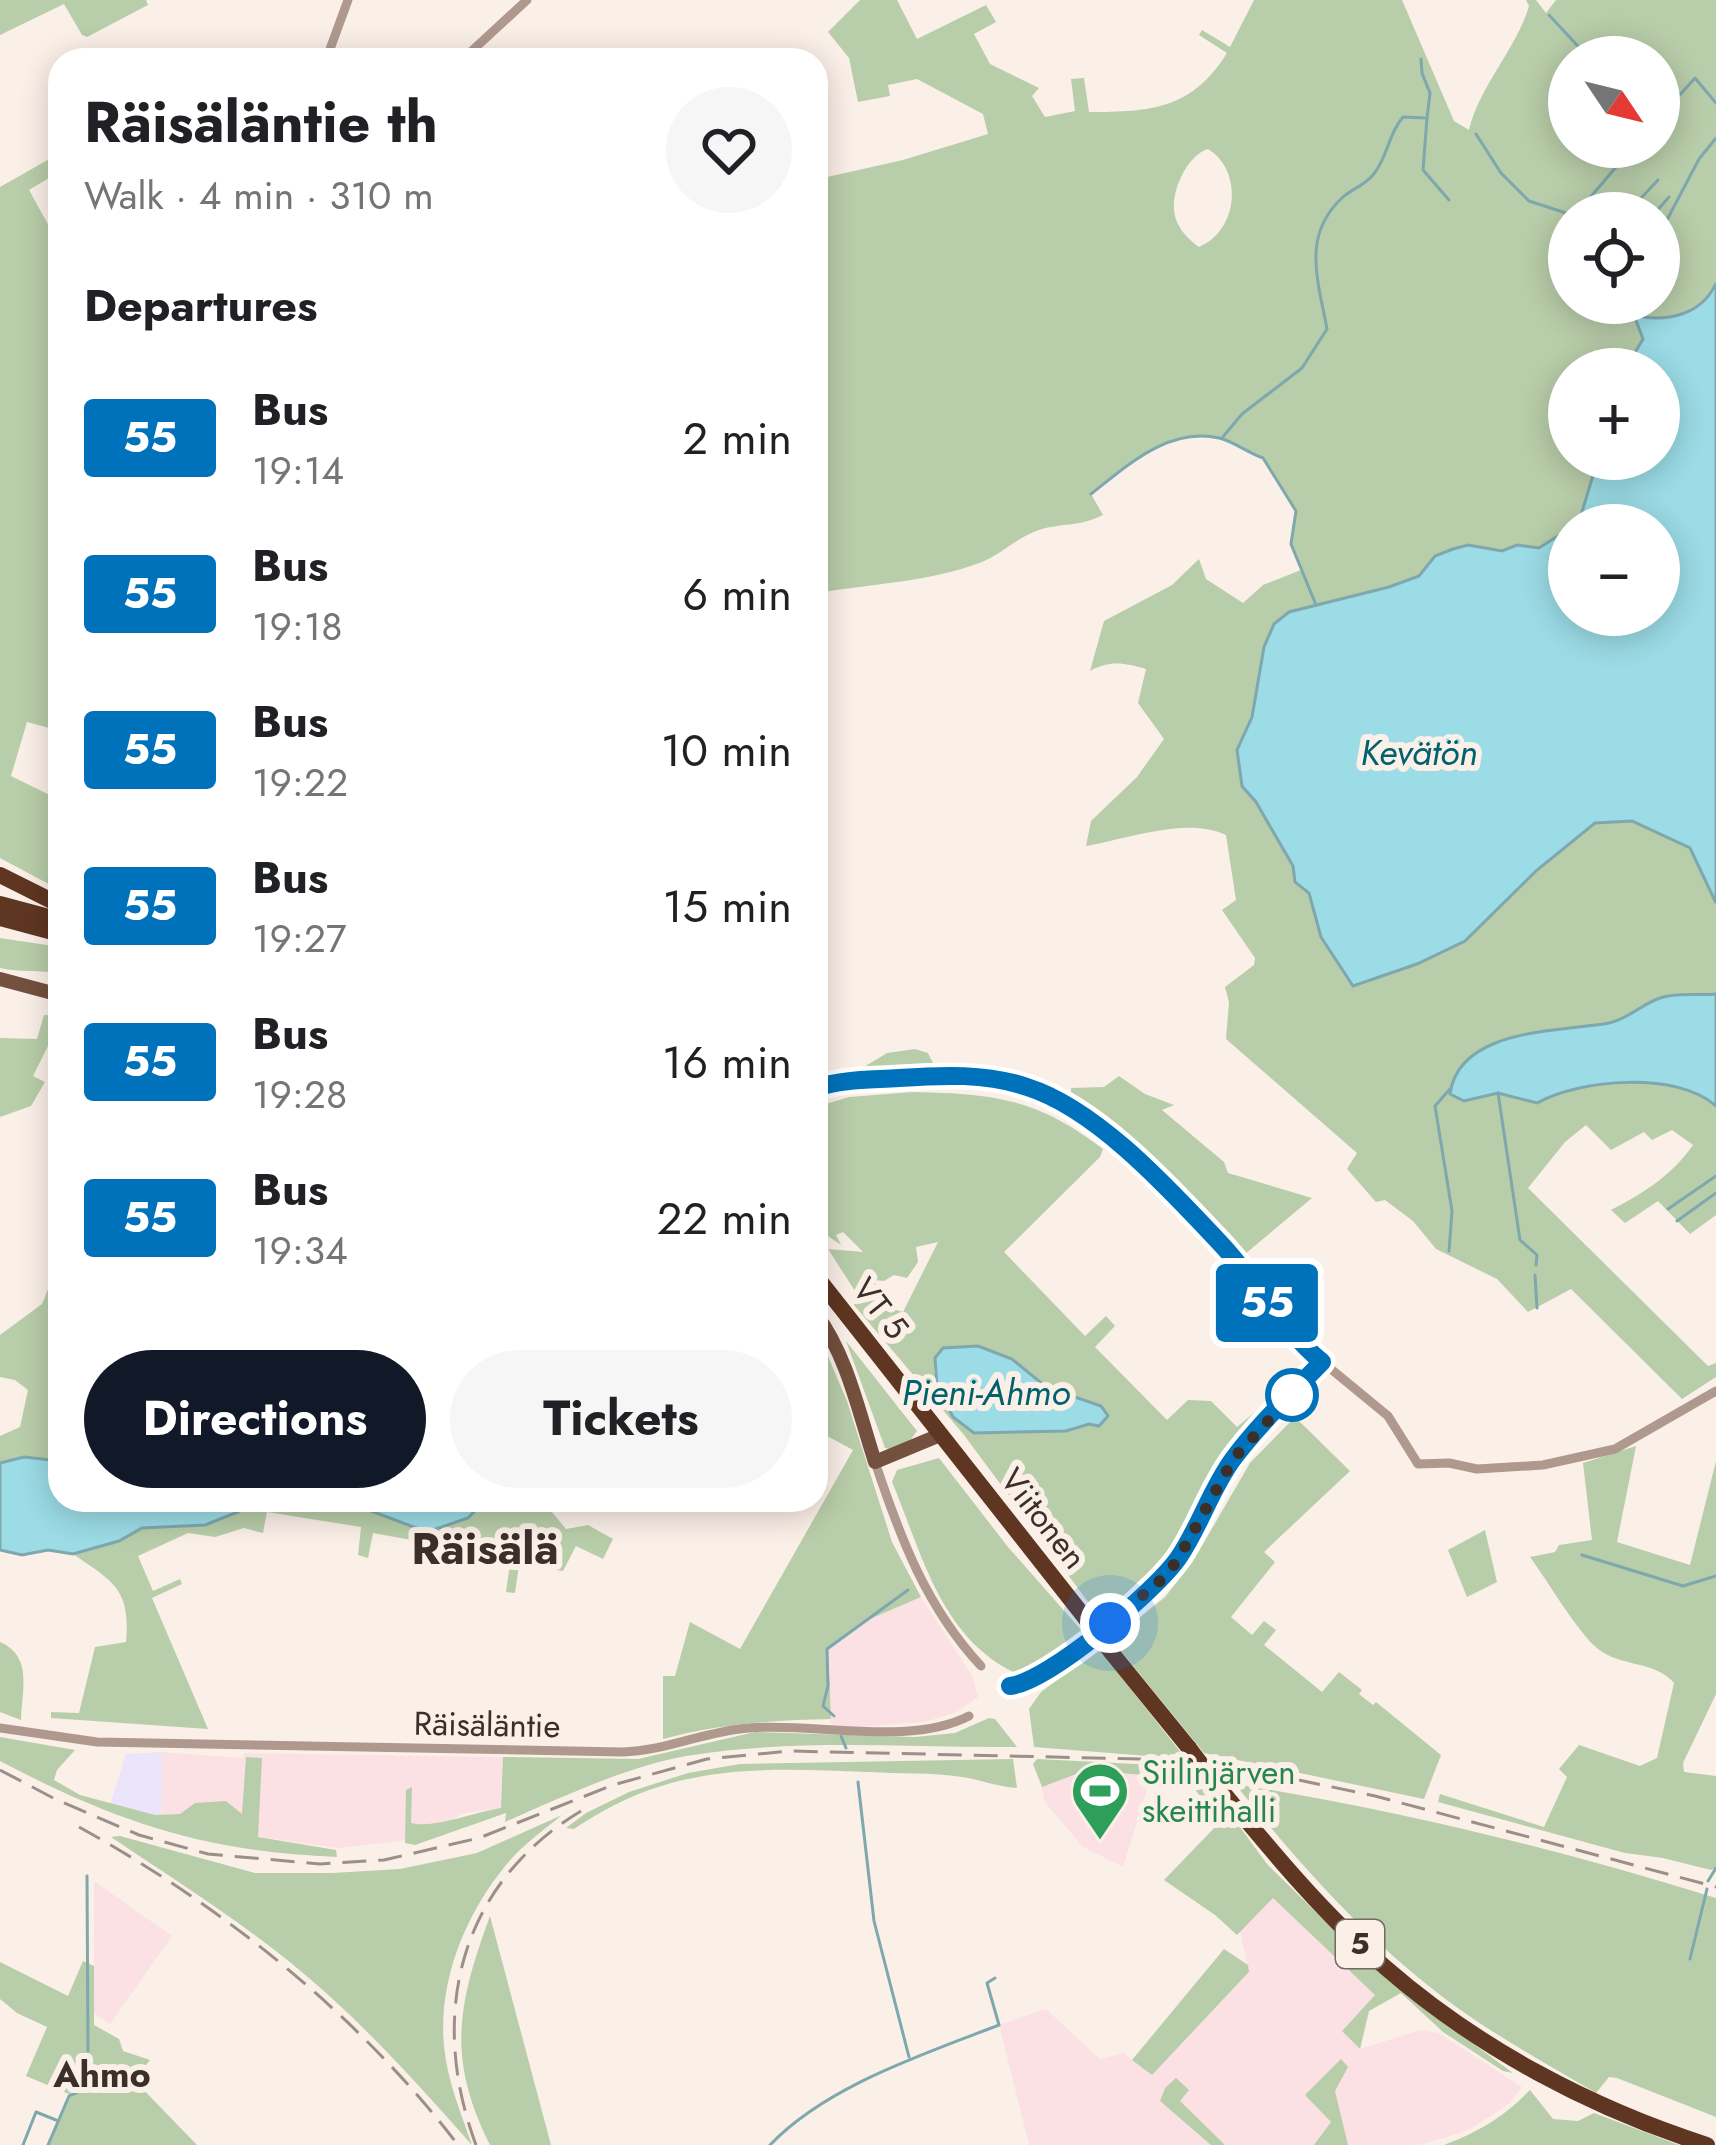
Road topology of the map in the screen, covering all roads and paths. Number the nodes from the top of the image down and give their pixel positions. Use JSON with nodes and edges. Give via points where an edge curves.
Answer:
{"nodes":[{"id":1,"x":348,"y":0,"type":"edge"},
{"id":2,"x":527,"y":0,"type":"edge"},
{"id":3,"x":330,"y":48,"type":"edge"},
{"id":4,"x":475,"y":48,"type":"edge"},
{"id":5,"x":0,"y":875,"type":"edge"},
{"id":6,"x":48,"y":899,"type":"edge"},
{"id":7,"x":0,"y":904,"type":"edge"},
{"id":8,"x":0,"y":922,"type":"edge"},
{"id":9,"x":48,"y":925,"type":"edge"},
{"id":10,"x":48,"y":928,"type":"edge"},
{"id":11,"x":0,"y":979,"type":"edge"},
{"id":12,"x":48,"y":992,"type":"edge"},
{"id":13,"x":828,"y":1086,"type":"edge"},
{"id":14,"x":828,"y":1291,"type":"edge"},
{"id":15,"x":828,"y":1337,"type":"edge"},
{"id":16,"x":1322,"y":1362,"type":"junction"},
{"id":17,"x":1716,"y":1391,"type":"edge"},
{"id":18,"x":940,"y":1435,"type":"junction"},
{"id":19,"x":875,"y":1462,"type":"junction"},
{"id":20,"x":981,"y":1666,"type":"dead end"},
{"id":21,"x":1035,"y":1678,"type":"dead end"},
{"id":22,"x":969,"y":1716,"type":"dead end"},
{"id":23,"x":0,"y":1728,"type":"edge"},
{"id":24,"x":1707,"y":2145,"type":"edge"}],
"edges":[{"from":1,"to":3,"type":"street"},
{"from":2,"to":4,"type":"street"},
{"from":5,"to":6,"type":"highway"},
{"from":7,"to":9,"type":"highway"},
{"from":8,"to":10,"type":"highway"},
{"from":11,"to":12,"type":"main road"},
{"from":13,"to":16,"type":"street","via":[[974,1076],[1058,1099],[1159,1182]]},
{"from":14,"to":18,"type":"highway","name":"VT 5","number":"5"},
{"from":15,"to":19,"type":"main road"},
{"from":16,"to":17,"type":"street","via":[[1388,1416],[1418,1464],[1477,1469],[1616,1449]]},
{"from":16,"to":21,"type":"street","via":[[1234,1458],[1162,1579]]},
{"from":18,"to":19,"type":"main road"},
{"from":18,"to":24,"type":"highway","name":"Viitonen","number":"5","bridge":true,"via":[[1217,1785],[1387,1969],[1472,2033],[1582,2095]]},
{"from":19,"to":20,"type":"street","via":[[931,1599]]},
{"from":22,"to":23,"type":"street","name":"Räisäläntie","via":[[927,1730],[747,1728],[622,1753],[97,1742]]}]}
